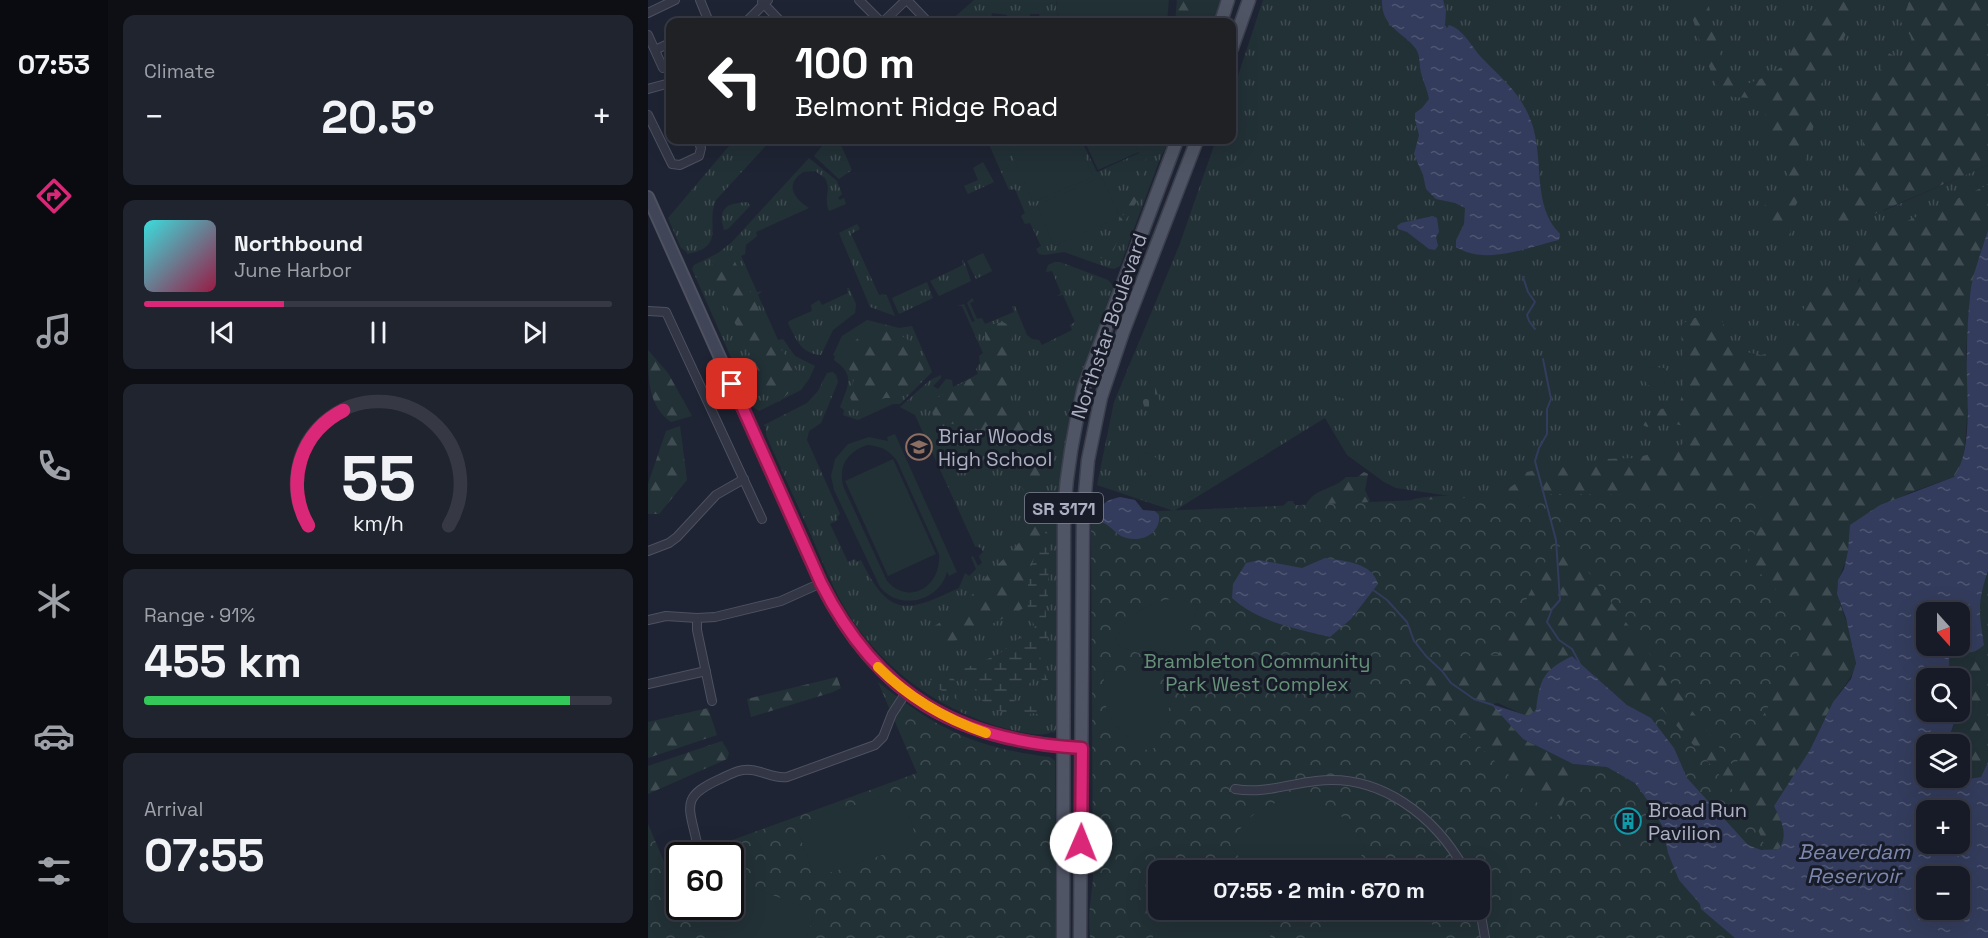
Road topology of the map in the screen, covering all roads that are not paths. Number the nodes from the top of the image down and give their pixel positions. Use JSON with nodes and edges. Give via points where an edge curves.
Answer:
{"nodes":[{"id":1,"x":675,"y":0,"type":"edge"},
{"id":2,"x":700,"y":0,"type":"edge"},
{"id":3,"x":859,"y":0,"type":"edge"},
{"id":4,"x":907,"y":0,"type":"edge"},
{"id":5,"x":1228,"y":0,"type":"edge"},
{"id":6,"x":1249,"y":0,"type":"edge"},
{"id":7,"x":764,"y":1,"type":"edge"},
{"id":8,"x":648,"y":13,"type":"edge"},
{"id":9,"x":707,"y":18,"type":"edge"},
{"id":10,"x":749,"y":18,"type":"edge"},
{"id":11,"x":778,"y":18,"type":"edge"},
{"id":12,"x":878,"y":18,"type":"edge"},
{"id":13,"x":887,"y":18,"type":"edge"},
{"id":14,"x":924,"y":18,"type":"edge"},
{"id":15,"x":1222,"y":18,"type":"edge"},
{"id":16,"x":648,"y":35,"type":"edge"},
{"id":17,"x":1236,"y":37,"type":"edge"},
{"id":18,"x":666,"y":46,"type":"edge"},
{"id":19,"x":655,"y":50,"type":"junction"},
{"id":20,"x":663,"y":68,"type":"dead end"},
{"id":21,"x":666,"y":83,"type":"edge"},
{"id":22,"x":648,"y":89,"type":"edge"},
{"id":23,"x":648,"y":116,"type":"edge"},
{"id":24,"x":700,"y":144,"type":"edge"},
{"id":25,"x":1175,"y":144,"type":"edge"},
{"id":26,"x":1195,"y":144,"type":"edge"},
{"id":27,"x":648,"y":197,"type":"edge"},
{"id":28,"x":648,"y":311,"type":"edge"},
{"id":29,"x":744,"y":479,"type":"junction"},
{"id":30,"x":762,"y":519,"type":"dead end"},
{"id":31,"x":648,"y":551,"type":"edge"},
{"id":32,"x":821,"y":583,"type":"junction"},
{"id":33,"x":697,"y":618,"type":"junction"},
{"id":34,"x":648,"y":620,"type":"edge"},
{"id":35,"x":706,"y":671,"type":"junction"},
{"id":36,"x":648,"y":684,"type":"edge"},
{"id":37,"x":907,"y":691,"type":"junction"},
{"id":38,"x":712,"y":701,"type":"dead end"},
{"id":39,"x":1064,"y":747,"type":"junction"},
{"id":40,"x":1082,"y":748,"type":"junction"},
{"id":41,"x":1234,"y":789,"type":"dead end"},
{"id":42,"x":697,"y":842,"type":"edge"},
{"id":43,"x":1459,"y":860,"type":"edge"},
{"id":44,"x":1482,"y":920,"type":"edge"},
{"id":45,"x":1064,"y":938,"type":"edge"},
{"id":46,"x":1080,"y":938,"type":"edge"},
{"id":47,"x":1485,"y":938,"type":"edge"}],
"edges":[{"from":1,"to":8,"type":"street"},
{"from":2,"to":9,"type":"street"},
{"from":3,"to":12,"type":"street"},
{"from":4,"to":13,"type":"street"},
{"from":4,"to":14,"type":"street"},
{"from":5,"to":15,"type":"main road"},
{"from":6,"to":17,"type":"main road"},
{"from":7,"to":10,"type":"street"},
{"from":7,"to":11,"type":"street"},
{"from":16,"to":19,"type":"street"},
{"from":18,"to":19,"type":"street"},
{"from":19,"to":20,"type":"street"},
{"from":21,"to":22,"type":"street"},
{"from":23,"to":24,"type":"street","via":[[672,164],[680,165],[699,156]]},
{"from":25,"to":39,"type":"main road","name":"Northstar Boulevard","number":"SR 3171","via":[[1094,358],[1074,426],[1064,510]]},
{"from":26,"to":40,"type":"main road","name":"Northstar Boulevard","number":"SR 3171","via":[[1123,332],[1092,435],[1083,515]]},
{"from":27,"to":32,"type":"main road"},
{"from":28,"to":29,"type":"street","via":[[666,312]]},
{"from":29,"to":30,"type":"street"},
{"from":29,"to":31,"type":"street","via":[[716,495],[677,537]]},
{"from":32,"to":33,"type":"street","via":[[781,601]]},
{"from":32,"to":37,"type":"main road","via":[[857,643]]},
{"from":33,"to":34,"type":"street","via":[[666,616]]},
{"from":33,"to":35,"type":"street"},
{"from":35,"to":36,"type":"street"},
{"from":35,"to":38,"type":"street"},
{"from":37,"to":39,"type":"main road","via":[[967,726],[1017,741]]},
{"from":37,"to":42,"type":"street","via":[[892,714],[884,737],[874,745],[787,777],[746,770],[702,787],[690,805]]},
{"from":39,"to":40,"type":"main road"},
{"from":39,"to":45,"type":"main road","name":"Northstar Boulevard"},
{"from":40,"to":46,"type":"main road","name":"Northstar Boulevard"},
{"from":41,"to":43,"type":"street","via":[[1261,791],[1336,780],[1375,788],[1421,814]]},
{"from":44,"to":47,"type":"street"}]}
